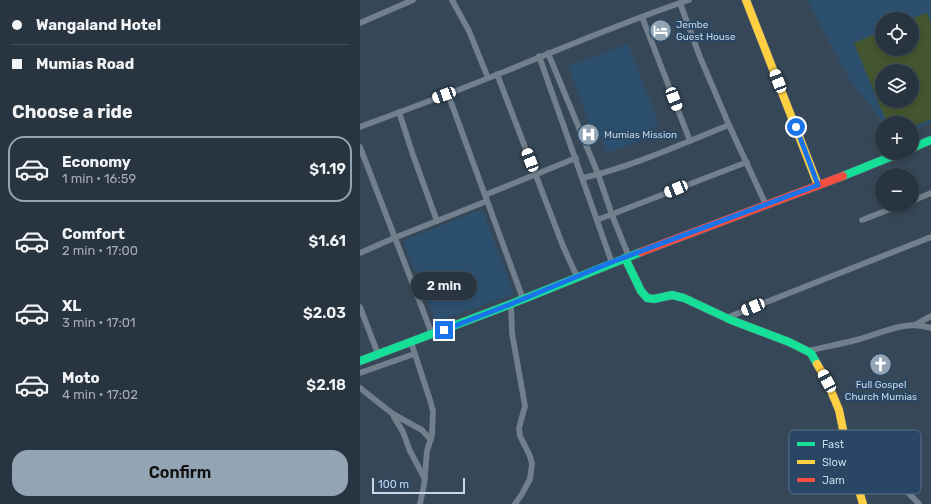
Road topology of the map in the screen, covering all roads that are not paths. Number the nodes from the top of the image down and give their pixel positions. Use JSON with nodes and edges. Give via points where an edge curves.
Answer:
{"nodes":[{"id":1,"x":413,"y":0,"type":"edge"},
{"id":2,"x":452,"y":0,"type":"edge"},
{"id":3,"x":690,"y":0,"type":"edge"},
{"id":4,"x":746,"y":0,"type":"edge"},
{"id":5,"x":680,"y":3,"type":"junction"},
{"id":6,"x":642,"y":17,"type":"junction"},
{"id":7,"x":360,"y":23,"type":"edge"},
{"id":8,"x":548,"y":53,"type":"junction"},
{"id":9,"x":539,"y":56,"type":"junction"},
{"id":10,"x":497,"y":74,"type":"junction"},
{"id":11,"x":488,"y":78,"type":"junction"},
{"id":12,"x":448,"y":94,"type":"junction"},
{"id":13,"x":399,"y":112,"type":"junction"},
{"id":14,"x":729,"y":125,"type":"junction"},
{"id":15,"x":360,"y":127,"type":"edge"},
{"id":16,"x":931,"y":140,"type":"edge"},
{"id":17,"x":690,"y":141,"type":"junction"},
{"id":18,"x":919,"y":145,"type":"edge"},
{"id":19,"x":360,"y":147,"type":"edge"},
{"id":20,"x":362,"y":157,"type":"edge"},
{"id":21,"x":576,"y":158,"type":"junction"},
{"id":22,"x":882,"y":160,"type":"edge"},
{"id":23,"x":747,"y":162,"type":"junction"},
{"id":24,"x":535,"y":174,"type":"junction"},
{"id":25,"x":598,"y":174,"type":"junction"},
{"id":26,"x":583,"y":178,"type":"junction"},
{"id":27,"x":818,"y":185,"type":"junction"},
{"id":28,"x":931,"y":193,"type":"edge"},
{"id":29,"x":486,"y":198,"type":"junction"},
{"id":30,"x":919,"y":198,"type":"edge"},
{"id":31,"x":766,"y":205,"type":"junction"},
{"id":32,"x":883,"y":212,"type":"edge"},
{"id":33,"x":612,"y":215,"type":"junction"},
{"id":34,"x":597,"y":220,"type":"junction"},
{"id":35,"x":862,"y":220,"type":"dead end"},
{"id":36,"x":437,"y":221,"type":"junction"},
{"id":37,"x":931,"y":237,"type":"edge"},
{"id":38,"x":394,"y":238,"type":"junction"},
{"id":39,"x":360,"y":254,"type":"edge"},
{"id":40,"x":627,"y":257,"type":"junction"},
{"id":41,"x":612,"y":262,"type":"junction"},
{"id":42,"x":577,"y":277,"type":"junction"},
{"id":43,"x":523,"y":298,"type":"junction"},
{"id":44,"x":511,"y":304,"type":"junction"},
{"id":45,"x":360,"y":307,"type":"edge"},
{"id":46,"x":931,"y":316,"type":"edge"},
{"id":47,"x":726,"y":318,"type":"junction"},
{"id":48,"x":915,"y":325,"type":"junction"},
{"id":49,"x":931,"y":328,"type":"edge"},
{"id":50,"x":432,"y":334,"type":"junction"},
{"id":51,"x":411,"y":342,"type":"junction"},
{"id":52,"x":808,"y":351,"type":"junction"},
{"id":53,"x":378,"y":354,"type":"junction"},
{"id":54,"x":414,"y":354,"type":"junction"},
{"id":55,"x":360,"y":361,"type":"edge"},
{"id":56,"x":360,"y":373,"type":"edge"},
{"id":57,"x":360,"y":388,"type":"edge"},
{"id":58,"x":392,"y":414,"type":"junction"},
{"id":59,"x":843,"y":430,"type":"edge"},
{"id":60,"x":431,"y":440,"type":"junction"},
{"id":61,"x":425,"y":479,"type":"junction"},
{"id":62,"x":861,"y":494,"type":"edge"},
{"id":63,"x":909,"y":494,"type":"edge"},
{"id":64,"x":420,"y":504,"type":"edge"},
{"id":65,"x":515,"y":504,"type":"edge"},
{"id":66,"x":864,"y":504,"type":"edge"},
{"id":67,"x":919,"y":504,"type":"edge"}],
"edges":[{"from":1,"to":7,"type":"street"},
{"from":2,"to":11,"type":"street","via":[[469,31]]},
{"from":3,"to":5,"type":"street"},
{"from":4,"to":27,"type":"street"},
{"from":5,"to":6,"type":"street"},
{"from":5,"to":14,"type":"street"},
{"from":6,"to":8,"type":"street"},
{"from":6,"to":17,"type":"street"},
{"from":8,"to":9,"type":"street"},
{"from":8,"to":25,"type":"street"},
{"from":9,"to":10,"type":"street"},
{"from":9,"to":21,"type":"street"},
{"from":10,"to":11,"type":"street"},
{"from":10,"to":24,"type":"street"},
{"from":11,"to":12,"type":"street"},
{"from":12,"to":13,"type":"street"},
{"from":12,"to":29,"type":"street"},
{"from":13,"to":15,"type":"street"},
{"from":13,"to":36,"type":"street"},
{"from":14,"to":17,"type":"street"},
{"from":14,"to":23,"type":"street"},
{"from":16,"to":18,"type":"street"},
{"from":17,"to":25,"type":"street"},
{"from":19,"to":20,"type":"street"},
{"from":20,"to":38,"type":"street"},
{"from":21,"to":24,"type":"street"},
{"from":21,"to":26,"type":"street"},
{"from":22,"to":27,"type":"street"},
{"from":23,"to":31,"type":"street"},
{"from":23,"to":33,"type":"street"},
{"from":24,"to":29,"type":"street"},
{"from":24,"to":42,"type":"street"},
{"from":25,"to":26,"type":"street"},
{"from":25,"to":33,"type":"street"},
{"from":26,"to":34,"type":"street"},
{"from":27,"to":31,"type":"street"},
{"from":28,"to":30,"type":"street"},
{"from":29,"to":36,"type":"street"},
{"from":29,"to":43,"type":"street"},
{"from":31,"to":40,"type":"street"},
{"from":32,"to":35,"type":"street"},
{"from":33,"to":34,"type":"street"},
{"from":33,"to":40,"type":"street"},
{"from":34,"to":41,"type":"street"},
{"from":36,"to":38,"type":"street"},
{"from":37,"to":47,"type":"street"},
{"from":38,"to":39,"type":"street"},
{"from":38,"to":50,"type":"street"},
{"from":40,"to":41,"type":"street"},
{"from":40,"to":47,"type":"street","via":[[641,291],[647,298],[681,296]]},
{"from":41,"to":42,"type":"street"},
{"from":42,"to":43,"type":"street"},
{"from":43,"to":44,"type":"street"},
{"from":44,"to":50,"type":"street"},
{"from":44,"to":65,"type":"street","via":[[512,333],[525,406],[519,428],[520,436],[532,464],[530,479]]},
{"from":45,"to":53,"type":"street"},
{"from":46,"to":48,"type":"street"},
{"from":47,"to":52,"type":"street"},
{"from":48,"to":49,"type":"street"},
{"from":48,"to":52,"type":"street"},
{"from":50,"to":51,"type":"street"},
{"from":51,"to":53,"type":"street"},
{"from":51,"to":54,"type":"street"},
{"from":52,"to":59,"type":"street","via":[[831,391],[839,410]]},
{"from":53,"to":55,"type":"street"},
{"from":54,"to":56,"type":"street"},
{"from":54,"to":60,"type":"street","via":[[433,411]]},
{"from":57,"to":58,"type":"street"},
{"from":58,"to":60,"type":"street","via":[[422,430]]},
{"from":58,"to":61,"type":"street"},
{"from":60,"to":61,"type":"street","via":[[426,455]]},
{"from":61,"to":64,"type":"street"},
{"from":62,"to":66,"type":"street"},
{"from":63,"to":67,"type":"street"}]}
